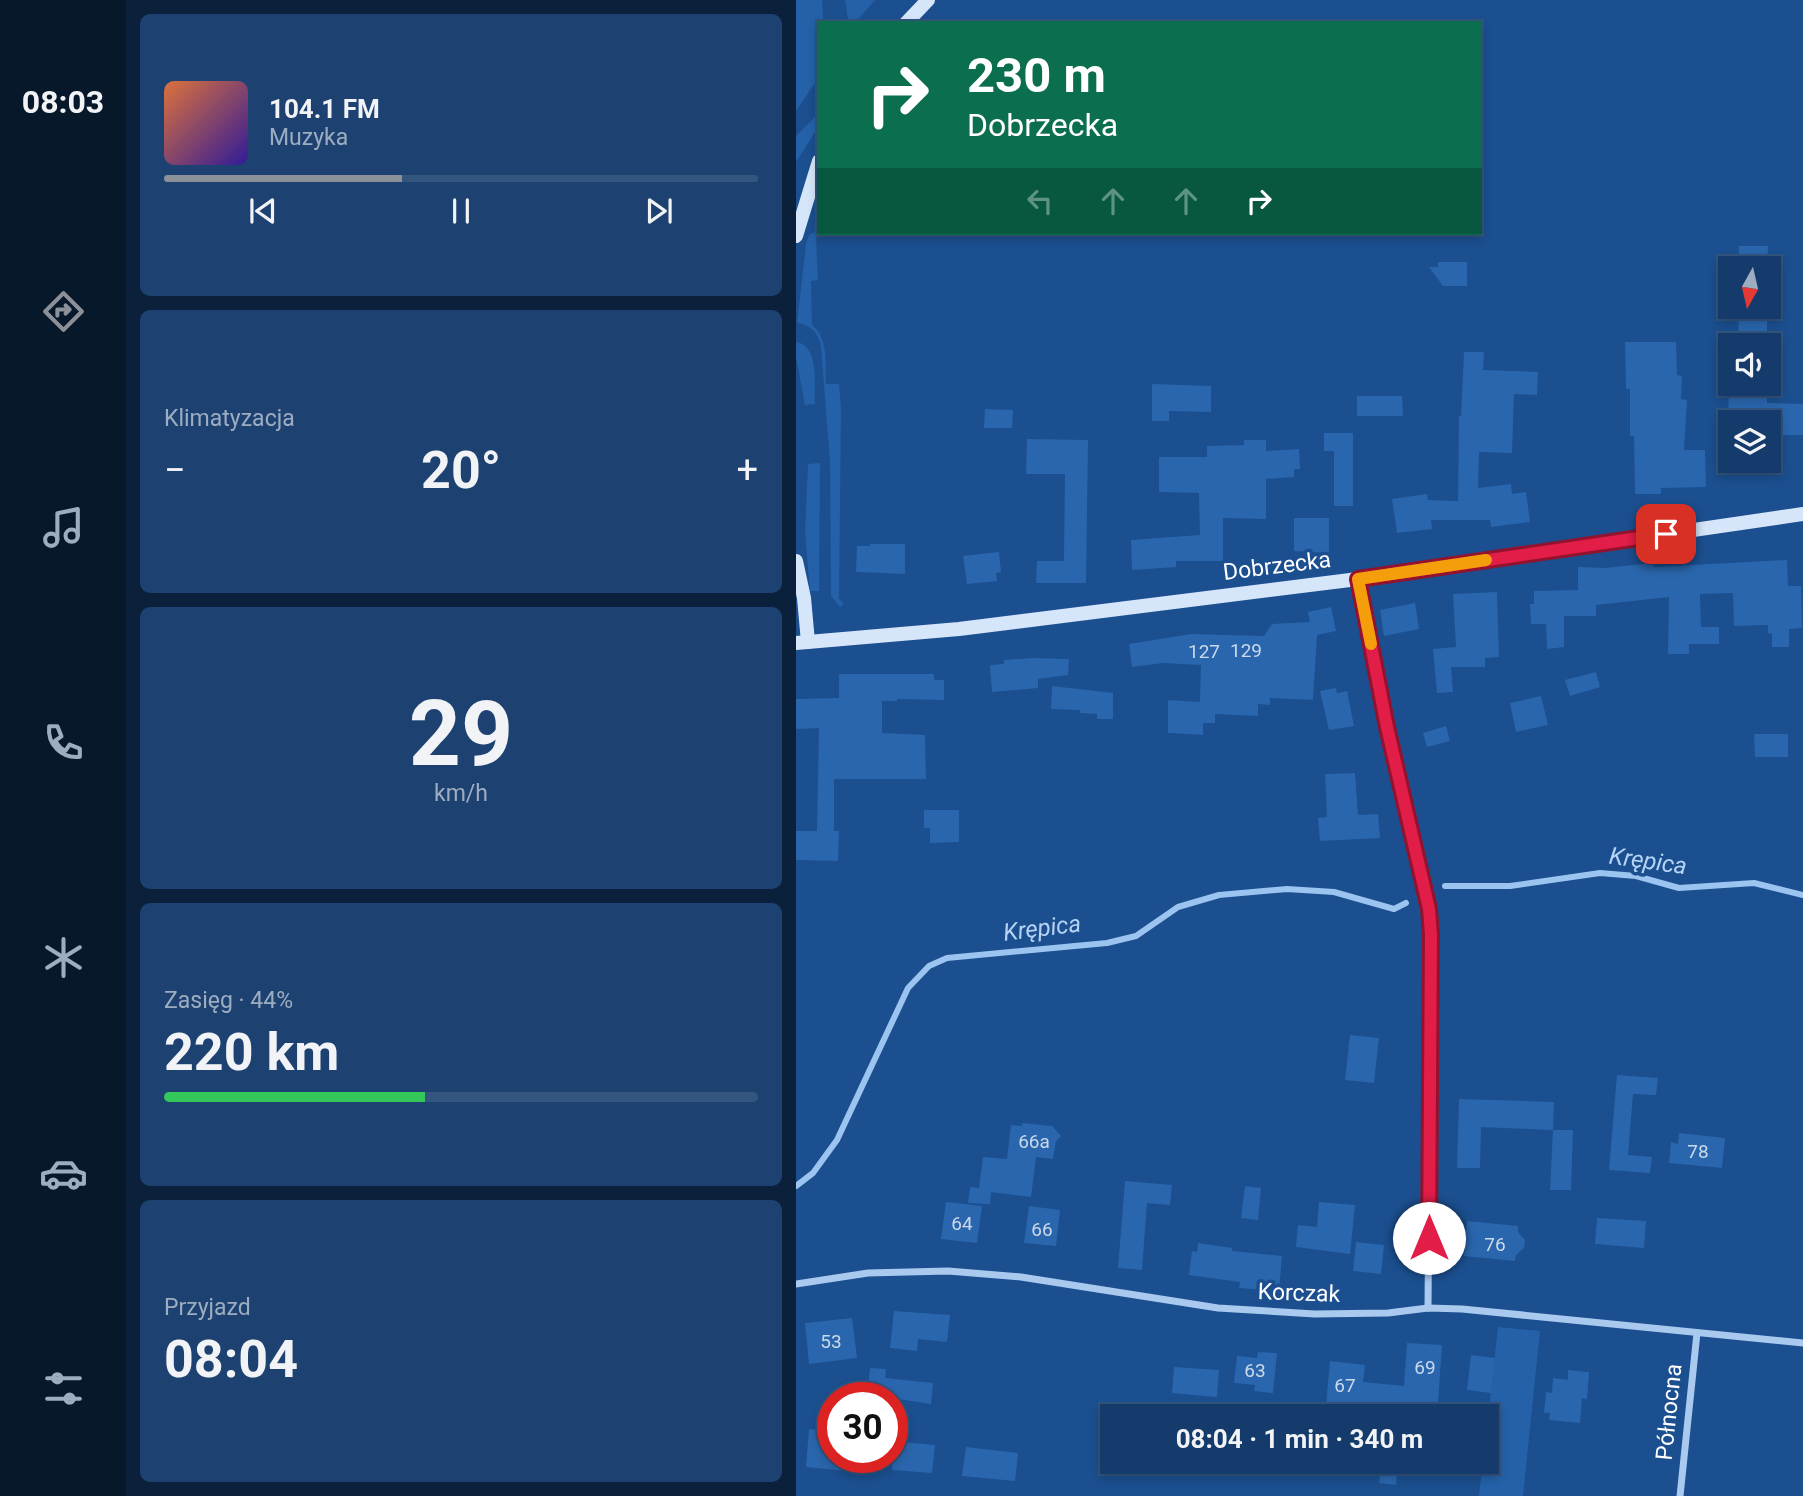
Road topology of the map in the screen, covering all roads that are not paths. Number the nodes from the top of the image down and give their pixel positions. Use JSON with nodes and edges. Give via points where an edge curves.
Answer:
{"nodes":[{"id":1,"x":928,"y":0,"type":"edge"},
{"id":2,"x":908,"y":21,"type":"edge"},
{"id":3,"x":817,"y":168,"type":"edge"},
{"id":4,"x":796,"y":236,"type":"edge"},
{"id":5,"x":1803,"y":514,"type":"edge"},
{"id":6,"x":796,"y":561,"type":"edge"},
{"id":7,"x":1358,"y":579,"type":"junction"},
{"id":8,"x":802,"y":643,"type":"edge"},
{"id":9,"x":796,"y":1284,"type":"edge"},
{"id":10,"x":1428,"y":1308,"type":"junction"},
{"id":11,"x":1697,"y":1333,"type":"junction"},
{"id":12,"x":1803,"y":1343,"type":"edge"},
{"id":13,"x":1680,"y":1496,"type":"edge"}],
"edges":[{"from":1,"to":2,"type":"street"},
{"from":3,"to":4,"type":"street"},
{"from":5,"to":7,"type":"street","name":"Dobrzecka"},
{"from":6,"to":8,"type":"street","via":[[804,598]]},
{"from":7,"to":8,"type":"street","name":"Dobrzecka","via":[[959,629]]},
{"from":7,"to":10,"type":"street","via":[[1429,909]]},
{"from":9,"to":10,"type":"street","name":"Korczak","via":[[868,1273],[960,1272],[1242,1310],[1354,1314]]},
{"from":10,"to":11,"type":"street","name":"Korczak"},
{"from":11,"to":12,"type":"street","name":"Korczak"},
{"from":11,"to":13,"type":"street","name":"Północna"}]}
